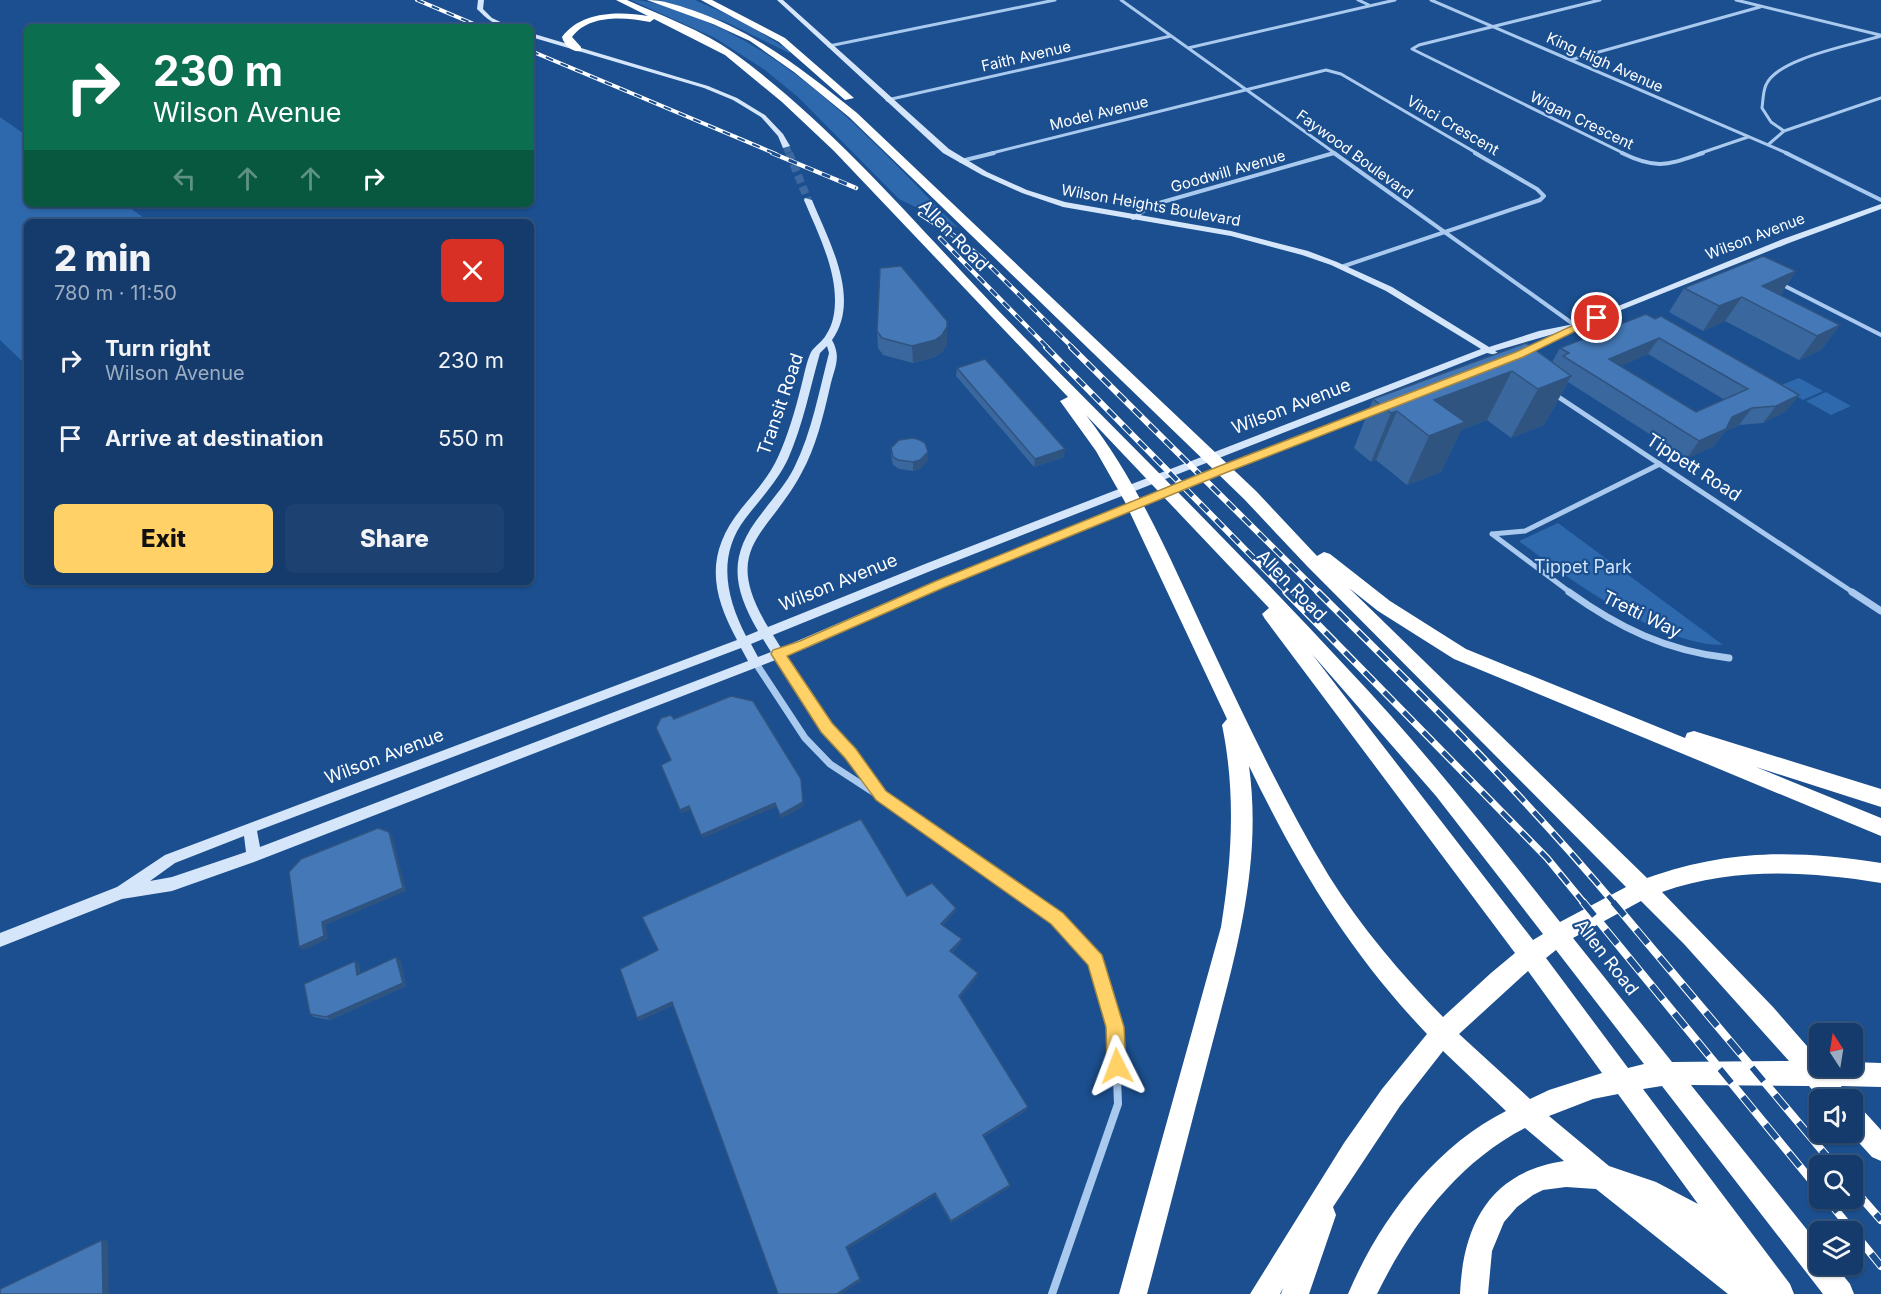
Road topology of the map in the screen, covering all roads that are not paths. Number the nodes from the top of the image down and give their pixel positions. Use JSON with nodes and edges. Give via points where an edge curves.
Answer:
{"nodes":[{"id":1,"x":481,"y":0,"type":"edge"},
{"id":2,"x":620,"y":0,"type":"edge"},
{"id":3,"x":651,"y":0,"type":"edge"},
{"id":4,"x":705,"y":0,"type":"edge"},
{"id":5,"x":781,"y":0,"type":"edge"},
{"id":6,"x":1055,"y":0,"type":"edge"},
{"id":7,"x":1121,"y":0,"type":"edge"},
{"id":8,"x":1358,"y":0,"type":"edge"},
{"id":9,"x":1395,"y":0,"type":"edge"},
{"id":10,"x":1431,"y":0,"type":"edge"},
{"id":11,"x":1600,"y":0,"type":"edge"},
{"id":12,"x":1736,"y":0,"type":"edge"},
{"id":13,"x":1370,"y":5,"type":"junction"},
{"id":14,"x":1760,"y":7,"type":"junction"},
{"id":15,"x":502,"y":24,"type":"edge"},
{"id":16,"x":1493,"y":26,"type":"junction"},
{"id":17,"x":679,"y":27,"type":"junction"},
{"id":18,"x":1881,"y":35,"type":"edge"},
{"id":19,"x":534,"y":36,"type":"edge"},
{"id":20,"x":1171,"y":36,"type":"junction"},
{"id":21,"x":829,"y":46,"type":"junction"},
{"id":22,"x":1188,"y":48,"type":"junction"},
{"id":23,"x":578,"y":49,"type":"junction"},
{"id":24,"x":1570,"y":60,"type":"junction"},
{"id":25,"x":1244,"y":89,"type":"junction"},
{"id":26,"x":1881,"y":98,"type":"edge"},
{"id":27,"x":887,"y":100,"type":"junction"},
{"id":28,"x":1784,"y":130,"type":"junction"},
{"id":29,"x":1748,"y":137,"type":"junction"},
{"id":30,"x":1769,"y":144,"type":"junction"},
{"id":31,"x":786,"y":146,"type":"tunnel mouth"},
{"id":32,"x":1334,"y":153,"type":"junction"},
{"id":33,"x":960,"y":161,"type":"junction"},
{"id":34,"x":937,"y":194,"type":"junction"},
{"id":35,"x":808,"y":200,"type":"tunnel mouth"},
{"id":36,"x":1881,"y":200,"type":"edge"},
{"id":37,"x":1881,"y":206,"type":"edge"},
{"id":38,"x":1133,"y":218,"type":"junction"},
{"id":39,"x":1443,"y":232,"type":"junction"},
{"id":40,"x":1736,"y":261,"type":"junction"},
{"id":41,"x":1745,"y":265,"type":"edge"},
{"id":42,"x":1344,"y":266,"type":"junction"},
{"id":43,"x":1769,"y":277,"type":"edge"},
{"id":44,"x":1576,"y":326,"type":"junction"},
{"id":45,"x":1880,"y":334,"type":"edge"},
{"id":46,"x":829,"y":341,"type":"junction"},
{"id":47,"x":1026,"y":347,"type":"junction"},
{"id":48,"x":1488,"y":350,"type":"junction"},
{"id":49,"x":1549,"y":391,"type":"edge"},
{"id":50,"x":1393,"y":403,"type":"edge"},
{"id":51,"x":1660,"y":464,"type":"junction"},
{"id":52,"x":1250,"y":495,"type":"junction"},
{"id":53,"x":1228,"y":555,"type":"junction"},
{"id":54,"x":1881,"y":611,"type":"edge"},
{"id":55,"x":765,"y":632,"type":"junction"},
{"id":56,"x":744,"y":641,"type":"junction"},
{"id":57,"x":778,"y":654,"type":"junction"},
{"id":58,"x":1729,"y":658,"type":"dead end"},
{"id":59,"x":755,"y":662,"type":"junction"},
{"id":60,"x":1219,"y":684,"type":"junction"},
{"id":61,"x":1596,"y":709,"type":"junction"},
{"id":62,"x":881,"y":796,"type":"junction"},
{"id":63,"x":1881,"y":798,"type":"edge"},
{"id":64,"x":1881,"y":827,"type":"edge"},
{"id":65,"x":250,"y":828,"type":"junction"},
{"id":66,"x":254,"y":856,"type":"junction"},
{"id":67,"x":1881,"y":873,"type":"edge"},
{"id":68,"x":122,"y":892,"type":"junction"},
{"id":69,"x":0,"y":940,"type":"edge"},
{"id":70,"x":1881,"y":1075,"type":"edge"},
{"id":71,"x":1828,"y":1089,"type":"edge"},
{"id":72,"x":1863,"y":1129,"type":"edge"},
{"id":73,"x":1876,"y":1143,"type":"edge"},
{"id":74,"x":1333,"y":1185,"type":"junction"},
{"id":75,"x":1834,"y":1286,"type":"edge"},
{"id":76,"x":1052,"y":1294,"type":"edge"},
{"id":77,"x":1133,"y":1294,"type":"edge"},
{"id":78,"x":1264,"y":1294,"type":"edge"},
{"id":79,"x":1295,"y":1294,"type":"edge"},
{"id":80,"x":1362,"y":1294,"type":"edge"},
{"id":81,"x":1474,"y":1294,"type":"edge"},
{"id":82,"x":1751,"y":1294,"type":"edge"},
{"id":83,"x":1779,"y":1294,"type":"edge"}],
"edges":[{"from":1,"to":15,"type":"main road","via":[[480,9],[485,15]]},
{"from":2,"to":17,"type":"highway","name":"Allen Road"},
{"from":3,"to":34,"type":"highway","name":"Allen Road","via":[[711,20],[763,46],[853,114]]},
{"from":4,"to":34,"type":"highway","via":[[782,40],[827,76],[877,125]]},
{"from":5,"to":21,"type":"main road","name":"Wilson Heights Boulevard"},
{"from":6,"to":21,"type":"street"},
{"from":7,"to":20,"type":"street","name":"Faywood Boulevard"},
{"from":8,"to":13,"type":"street"},
{"from":9,"to":13,"type":"street"},
{"from":10,"to":16,"type":"street","name":"King High Avenue"},
{"from":11,"to":16,"type":"street"},
{"from":12,"to":14,"type":"street"},
{"from":13,"to":22,"type":"street"},
{"from":14,"to":18,"type":"street"},
{"from":14,"to":24,"type":"street"},
{"from":16,"to":24,"type":"street","name":"King High Avenue"},
{"from":16,"to":29,"type":"street","name":"Wigan Crescent","via":[[1412,49],[1643,163],[1667,165]]},
{"from":17,"to":23,"type":"highway","via":[[638,17],[596,19],[568,33],[568,40]]},
{"from":17,"to":47,"type":"highway","name":"Allen Road","via":[[728,53],[786,100],[838,149]]},
{"from":18,"to":28,"type":"street","via":[[1798,59],[1777,70],[1766,84],[1762,108],[1771,122]]},
{"from":19,"to":23,"type":"main road"},
{"from":20,"to":22,"type":"street","name":"Faywood Boulevard"},
{"from":20,"to":27,"type":"street","name":"Faith Avenue"},
{"from":21,"to":27,"type":"main road","name":"Wilson Heights Boulevard"},
{"from":22,"to":25,"type":"street","name":"Faywood Boulevard"},
{"from":23,"to":31,"type":"main road","via":[[735,99],[763,116]]},
{"from":24,"to":29,"type":"street","name":"King High Avenue"},
{"from":25,"to":32,"type":"street","name":"Faywood Boulevard"},
{"from":25,"to":33,"type":"street","name":"Model Avenue"},
{"from":25,"to":39,"type":"street","name":"Vinci Crescent","via":[[1318,71],[1334,71],[1544,196]]},
{"from":26,"to":28,"type":"street"},
{"from":27,"to":33,"type":"main road","name":"Wilson Heights Boulevard"},
{"from":28,"to":30,"type":"street"},
{"from":29,"to":30,"type":"street","name":"King High Avenue"},
{"from":30,"to":36,"type":"street","name":"King High Avenue"},
{"from":32,"to":38,"type":"street","name":"Goodwill Avenue","via":[[1152,205]]},
{"from":32,"to":39,"type":"street","name":"Faywood Boulevard"},
{"from":33,"to":38,"type":"main road","name":"Wilson Heights Boulevard","via":[[1054,202]]},
{"from":34,"to":52,"type":"highway","name":"Allen Road"},
{"from":35,"to":46,"type":"main road","name":"Transit Road","via":[[839,286],[839,306]]},
{"from":37,"to":40,"type":"main road","name":"Wilson Avenue"},
{"from":38,"to":42,"type":"main road","name":"Wilson Heights Boulevard","via":[[1221,230]]},
{"from":39,"to":42,"type":"street"},
{"from":39,"to":44,"type":"street","name":"Faywood Boulevard"},
{"from":40,"to":41,"type":"street"},
{"from":40,"to":44,"type":"main road","name":"Wilson Avenue"},
{"from":42,"to":48,"type":"main road","name":"Wilson Heights Boulevard","via":[[1385,284]]},
{"from":43,"to":45,"type":"street"},
{"from":44,"to":48,"type":"main road","name":"Wilson Avenue"},
{"from":44,"to":48,"type":"main road","name":"Wilson Avenue","via":[[1508,359]]},
{"from":46,"to":55,"type":"main road","name":"Transit Road","via":[[834,353],[804,458],[792,481],[748,540],[743,555],[743,589]]},
{"from":46,"to":56,"type":"main road","name":"Transit Road","via":[[816,352],[788,445],[775,472],[737,522],[723,551],[721,594]]},
{"from":47,"to":53,"type":"highway","name":"Allen Road"},
{"from":47,"to":60,"type":"highway","via":[[1078,413],[1111,464],[1149,532]]},
{"from":48,"to":55,"type":"main road","name":"Wilson Avenue"},
{"from":49,"to":51,"type":"street","name":"Tippett Road"},
{"from":50,"to":57,"type":"main road","name":"Wilson Avenue","via":[[940,584]]},
{"from":51,"to":54,"type":"street","name":"Tippett Road"},
{"from":51,"to":58,"type":"street","name":"Tretti Way","via":[[1525,531],[1492,534],[1605,616],[1694,655]]},
{"from":52,"to":61,"type":"highway","via":[[1354,583],[1434,639],[1491,668]]},
{"from":52,"to":71,"type":"highway","name":"Allen Road","via":[[1692,937]]},
{"from":53,"to":75,"type":"highway","name":"Allen Road","via":[[1385,722],[1506,869]]},
{"from":53,"to":83,"type":"highway","via":[[1491,902]]},
{"from":55,"to":56,"type":"main road","name":"Wilson Avenue"},
{"from":55,"to":57,"type":"main road","name":"Transit Road"},
{"from":56,"to":59,"type":"main road","name":"Transit Road"},
{"from":56,"to":65,"type":"main road","name":"Wilson Avenue"},
{"from":57,"to":59,"type":"main road","name":"Wilson Avenue"},
{"from":57,"to":62,"type":"street","via":[[826,728]]},
{"from":59,"to":62,"type":"street","via":[[805,738],[830,764]]},
{"from":59,"to":66,"type":"main road","name":"Wilson Avenue"},
{"from":60,"to":77,"type":"highway","via":[[1235,738],[1243,795],[1238,893]]},
{"from":60,"to":82,"type":"highway","via":[[1321,883],[1356,937],[1417,1008],[1523,1112],[1612,1187]]},
{"from":61,"to":63,"type":"highway"},
{"from":61,"to":64,"type":"highway"},
{"from":62,"to":76,"type":"street","via":[[1057,919],[1095,961],[1115,1027],[1119,1104]]},
{"from":65,"to":66,"type":"main road"},
{"from":65,"to":68,"type":"main road","name":"Wilson Avenue","via":[[170,859]]},
{"from":66,"to":68,"type":"main road","name":"Wilson Avenue","via":[[172,884]]},
{"from":67,"to":74,"type":"highway","via":[[1782,862],[1731,866],[1684,875],[1636,892],[1592,915],[1518,965],[1463,1014],[1412,1070]]},
{"from":68,"to":69,"type":"main road","name":"Wilson Avenue"},
{"from":70,"to":80,"type":"highway","via":[[1708,1073],[1641,1077],[1556,1099],[1479,1141],[1449,1167],[1407,1214]]},
{"from":72,"to":73,"type":"highway"},
{"from":74,"to":78,"type":"highway"},
{"from":74,"to":79,"type":"highway"},
{"from":81,"to":83,"type":"highway","via":[[1479,1246],[1498,1206],[1539,1179],[1566,1174],[1608,1179],[1673,1204],[1718,1236]]}]}
